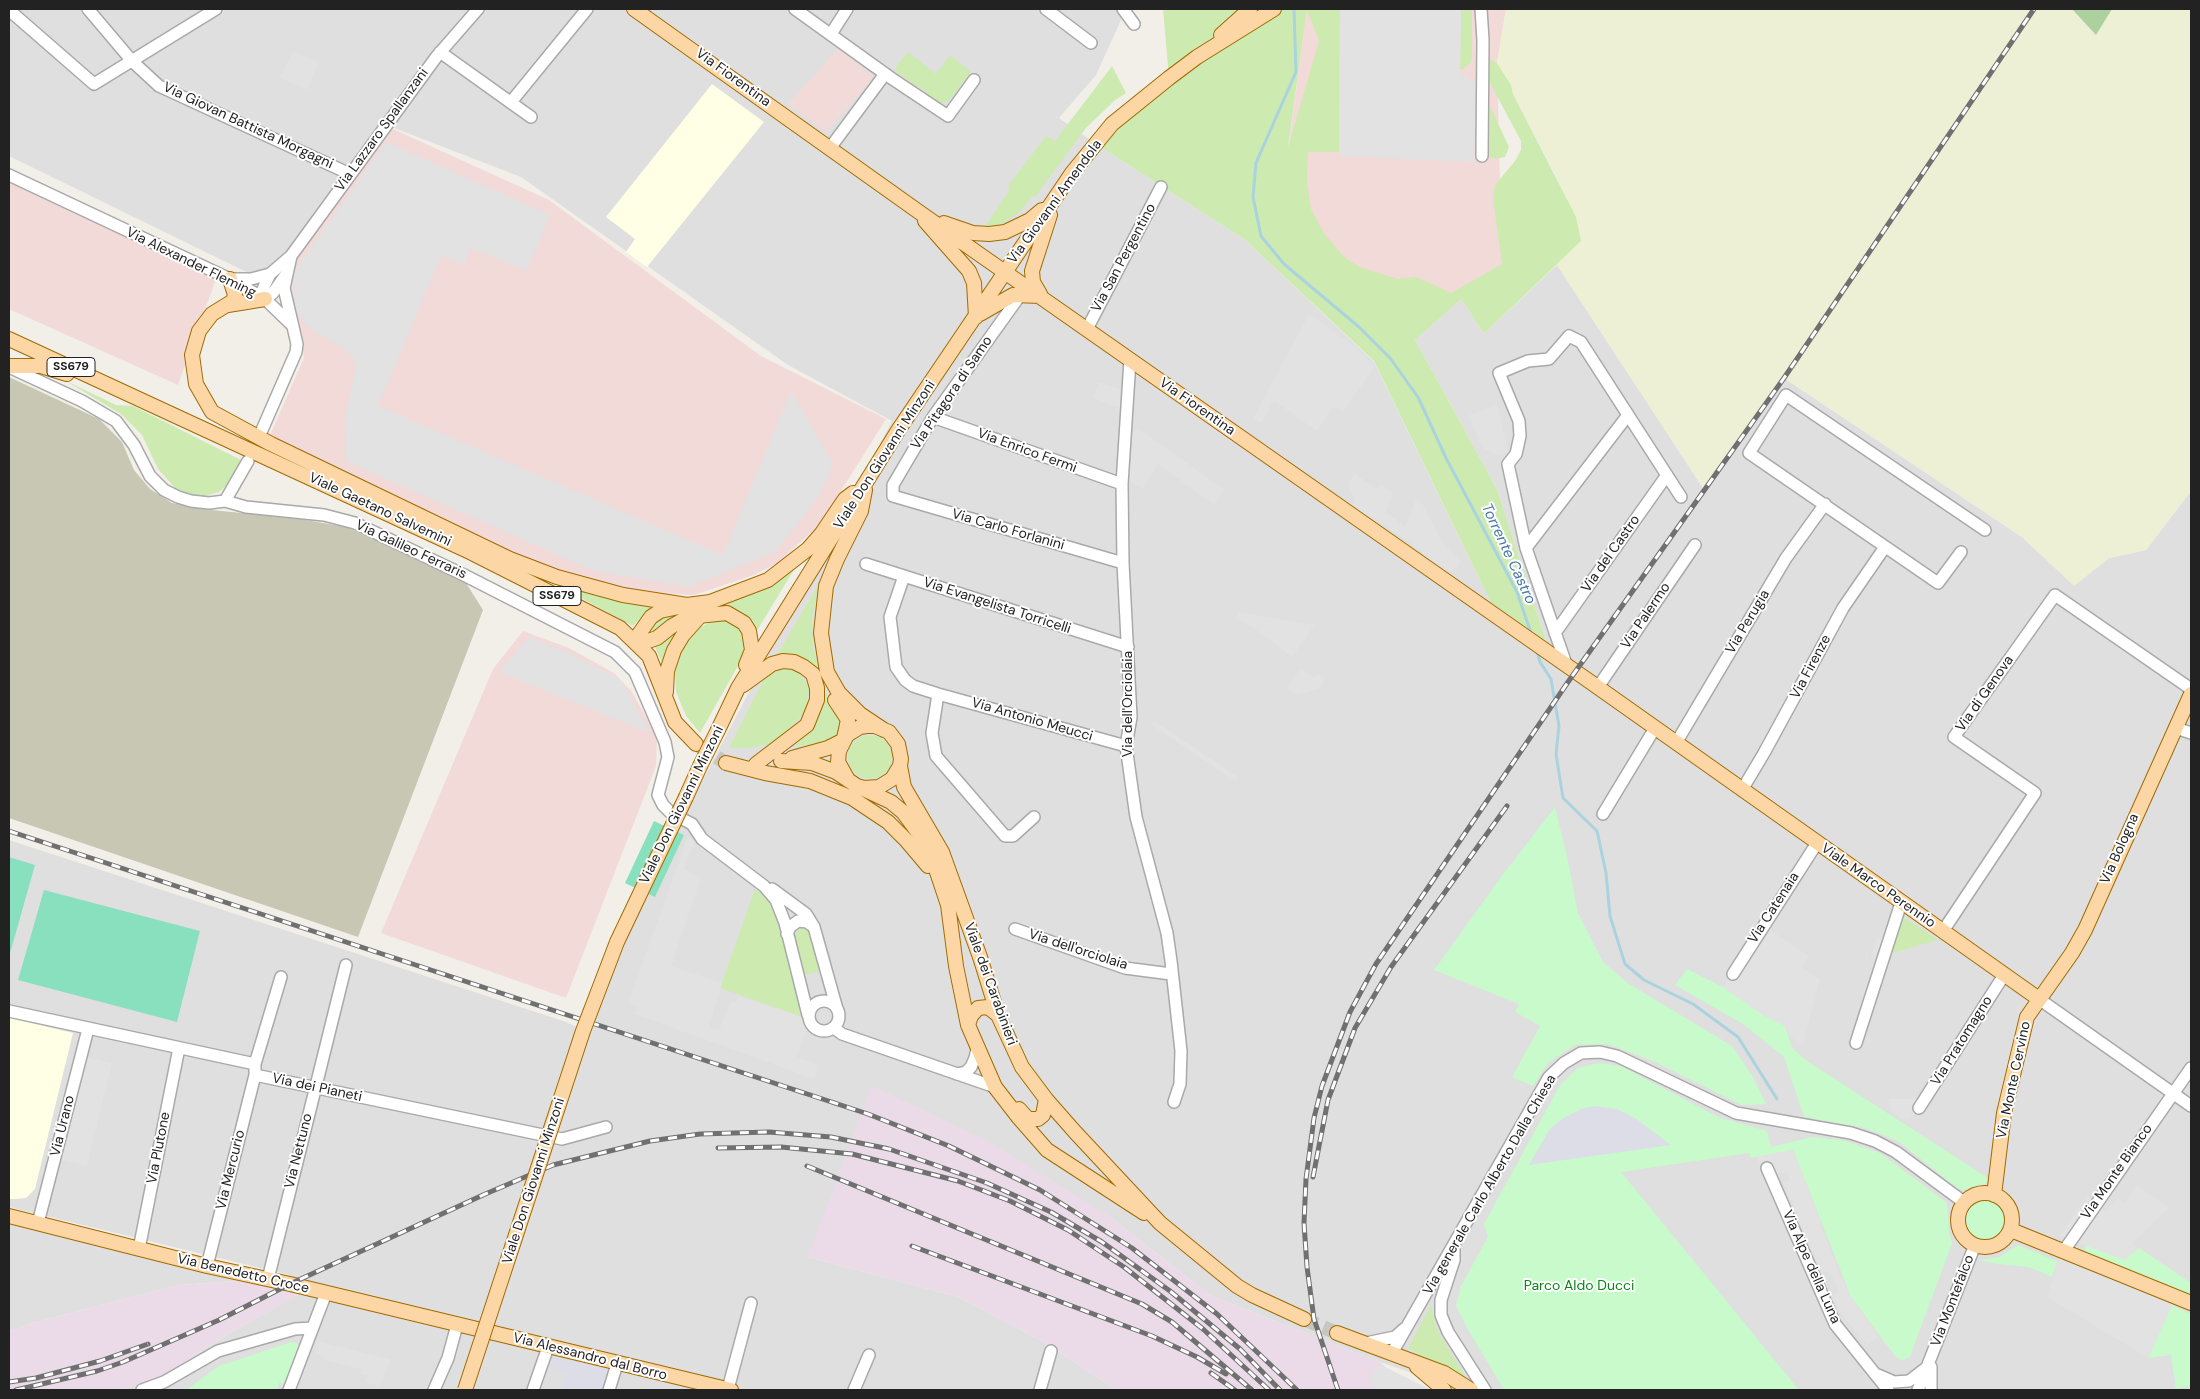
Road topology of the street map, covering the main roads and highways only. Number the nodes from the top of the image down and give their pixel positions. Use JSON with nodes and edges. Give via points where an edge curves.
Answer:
{"nodes":[{"id":1,"x":634,"y":9,"type":"edge"},
{"id":2,"x":1250,"y":9,"type":"edge"},
{"id":3,"x":1269,"y":13,"type":"edge"},
{"id":4,"x":1197,"y":57,"type":"junction"},
{"id":5,"x":1054,"y":200,"type":"junction"},
{"id":6,"x":920,"y":212,"type":"junction"},
{"id":7,"x":1006,"y":271,"type":"junction"},
{"id":8,"x":230,"y":279,"type":"road end"},
{"id":9,"x":1041,"y":296,"type":"junction"},
{"id":10,"x":265,"y":299,"type":"road end"},
{"id":11,"x":228,"y":306,"type":"junction"},
{"id":12,"x":976,"y":317,"type":"junction"},
{"id":13,"x":9,"y":339,"type":"edge"},
{"id":14,"x":9,"y":367,"type":"edge"},
{"id":15,"x":132,"y":395,"type":"junction"},
{"id":16,"x":245,"y":447,"type":"junction"},
{"id":17,"x":867,"y":482,"type":"junction"},
{"id":18,"x":397,"y":504,"type":"junction"},
{"id":19,"x":687,"y":605,"type":"junction"},
{"id":20,"x":700,"y":616,"type":"junction"},
{"id":21,"x":639,"y":644,"type":"junction"},
{"id":22,"x":1566,"y":664,"type":"joint"},
{"id":23,"x":813,"y":674,"type":"junction"},
{"id":24,"x":738,"y":688,"type":"junction"},
{"id":25,"x":2191,"y":694,"type":"edge"},
{"id":26,"x":665,"y":695,"type":"junction"},
{"id":27,"x":884,"y":730,"type":"junction"},
{"id":28,"x":843,"y":740,"type":"junction"},
{"id":29,"x":696,"y":744,"type":"tunnel mouth"},
{"id":30,"x":781,"y":761,"type":"junction"},
{"id":31,"x":756,"y":764,"type":"junction"},
{"id":32,"x":900,"y":766,"type":"junction"},
{"id":33,"x":852,"y":783,"type":"junction"},
{"id":34,"x":946,"y":899,"type":"junction"},
{"id":35,"x":2039,"y":999,"type":"junction"},
{"id":36,"x":998,"y":1015,"type":"junction"},
{"id":37,"x":968,"y":1025,"type":"junction"},
{"id":38,"x":998,"y":1090,"type":"junction"},
{"id":39,"x":1046,"y":1099,"type":"junction"},
{"id":40,"x":1994,"y":1195,"type":"junction"},
{"id":41,"x":9,"y":1216,"type":"edge"},
{"id":42,"x":1160,"y":1223,"type":"junction"},
{"id":43,"x":2011,"y":1230,"type":"junction"},
{"id":44,"x":2191,"y":1303,"type":"edge"},
{"id":45,"x":1304,"y":1319,"type":"tunnel mouth"},
{"id":46,"x":478,"y":1330,"type":"joint"},
{"id":47,"x":1337,"y":1333,"type":"tunnel mouth"},
{"id":48,"x":1408,"y":1361,"type":"junction"},
{"id":49,"x":465,"y":1390,"type":"edge"},
{"id":50,"x":729,"y":1390,"type":"edge"},
{"id":51,"x":1444,"y":1390,"type":"edge"},
{"id":52,"x":1471,"y":1390,"type":"edge"}],
"edges":[{"from":1,"to":6,"type":"main road","name":"Via Fiorentina"},
{"from":2,"to":4,"type":"main road","name":"Via Giovanni Amendola"},
{"from":3,"to":4,"type":"main road","name":"Via Giovanni Amendola"},
{"from":4,"to":5,"type":"main road","name":"Via Giovanni Amendola","via":[[1112,124]]},
{"from":5,"to":6,"type":"main road","via":[[1030,220],[1005,232],[989,234],[964,230]]},
{"from":5,"to":7,"type":"main road","name":"Via Giovanni Amendola"},
{"from":5,"to":9,"type":"main road","via":[[1032,271],[1033,282]]},
{"from":6,"to":7,"type":"main road","name":"Via Fiorentina"},
{"from":6,"to":12,"type":"main road","via":[[935,235],[969,271],[974,283]]},
{"from":7,"to":9,"type":"main road","name":"Via Fiorentina"},
{"from":7,"to":12,"type":"main road","name":"Viale Don Giovanni Minzoni"},
{"from":8,"to":11,"type":"main road","via":[[235,294]]},
{"from":9,"to":12,"type":"main road","via":[[1003,299]]},
{"from":9,"to":22,"type":"main road","name":"Via Fiorentina"},
{"from":10,"to":11,"type":"main road"},
{"from":11,"to":18,"type":"main road","via":[[212,314],[199,331],[192,355],[196,384],[212,412]]},
{"from":12,"to":17,"type":"main road","name":"Viale Don Giovanni Minzoni","via":[[899,429]]},
{"from":13,"to":15,"type":"main road","name":"Viale Gaetano Salvemini","number":"SS679"},
{"from":14,"to":15,"type":"main road","via":[[41,366],[98,388]]},
{"from":15,"to":16,"type":"main road","name":"Viale Gaetano Salvemini","number":"SS679"},
{"from":16,"to":18,"type":"main road"},
{"from":16,"to":21,"type":"main road","name":"Viale Gaetano Salvemini","number":"SS679","via":[[481,558],[620,628]]},
{"from":17,"to":19,"type":"main road","via":[[845,499],[808,549],[768,580],[710,602]]},
{"from":17,"to":24,"type":"main road","name":"Viale Don Giovanni Minzoni"},
{"from":17,"to":27,"type":"main road","via":[[861,511],[826,586],[821,633],[827,672],[839,693],[860,714]]},
{"from":18,"to":19,"type":"main road","via":[[510,559],[556,577],[623,595]]},
{"from":19,"to":21,"type":"main road","via":[[651,616],[639,634]]},
{"from":20,"to":21,"type":"main road","via":[[688,617],[657,638]]},
{"from":20,"to":24,"type":"main road","via":[[727,613],[744,623],[749,631],[752,650]]},
{"from":20,"to":26,"type":"main road","via":[[674,650],[667,671]]},
{"from":21,"to":26,"type":"main road","name":"Viale Gaetano Salvemini","number":"SS679","via":[[649,656]]},
{"from":22,"to":35,"type":"main road","name":"Viale Marco Perennio"},
{"from":23,"to":24,"type":"main road","via":[[794,662],[783,661],[772,664]]},
{"from":23,"to":28,"type":"main road","via":[[846,714],[848,726]]},
{"from":23,"to":31,"type":"main road","via":[[817,700],[807,725]]},
{"from":24,"to":49,"type":"main road","name":"Viale Don Giovanni Minzoni","bridge":true,"via":[[617,942],[583,1031]]},
{"from":25,"to":35,"type":"main road","name":"Via Bologna","via":[[2085,930]]},
{"from":26,"to":29,"type":"main road","name":"Viale Gaetano Salvemini","number":"SS679","via":[[675,722]]},
{"from":27,"to":28,"type":"main road","via":[[875,726],[860,727]]},
{"from":27,"to":32,"type":"main road","via":[[898,744]]},
{"from":28,"to":30,"type":"main road","via":[[828,748]]},
{"from":28,"to":33,"type":"main road","via":[[838,762]]},
{"from":30,"to":31,"type":"main road"},
{"from":30,"to":33,"type":"main road","name":"Viale dei Carabinieri","via":[[812,763],[828,768]]},
{"from":31,"to":34,"type":"main road","name":"Viale dei Carabinieri","via":[[726,763],[810,781],[852,798],[873,811],[906,840],[922,858]]},
{"from":32,"to":33,"type":"main road","via":[[886,784],[872,788]]},
{"from":32,"to":36,"type":"main road","name":"Viale dei Carabinieri","via":[[904,787],[942,852]]},
{"from":33,"to":34,"type":"main road","name":"Viale dei Carabinieri","via":[[891,802],[914,824],[936,869]]},
{"from":34,"to":37,"type":"main road","name":"Viale dei Carabinieri"},
{"from":35,"to":40,"type":"main road","name":"Via Monte Cervino","via":[[2027,1017],[2004,1113]]},
{"from":36,"to":37,"type":"main road","via":[[988,1007],[978,1008],[970,1016]]},
{"from":36,"to":39,"type":"main road","name":"Viale dei Carabinieri","via":[[1022,1067]]},
{"from":37,"to":38,"type":"main road","name":"Viale dei Carabinieri"},
{"from":38,"to":39,"type":"main road","via":[[1009,1096],[1028,1119],[1034,1120],[1043,1115]]},
{"from":38,"to":42,"type":"main road","name":"Viale dei Carabinieri","via":[[1047,1150]]},
{"from":39,"to":42,"type":"main road","name":"Viale dei Carabinieri"},
{"from":40,"to":43,"type":"main road","via":[[2002,1199],[2011,1213]]},
{"from":40,"to":43,"type":"main road","via":[[1978,1194],[1964,1203],[1960,1210],[1962,1234],[1975,1245],[1983,1247],[2000,1243]]},
{"from":41,"to":46,"type":"main road","name":"Via Benedetto Croce"},
{"from":42,"to":45,"type":"main road","name":"Viale dei Carabinieri","via":[[1237,1286]]},
{"from":43,"to":44,"type":"main road"},
{"from":46,"to":50,"type":"main road","name":"Via Alessandro dal Borro"},
{"from":47,"to":48,"type":"main road"},
{"from":48,"to":51,"type":"main road"},
{"from":48,"to":52,"type":"main road","via":[[1444,1373]]}]}
